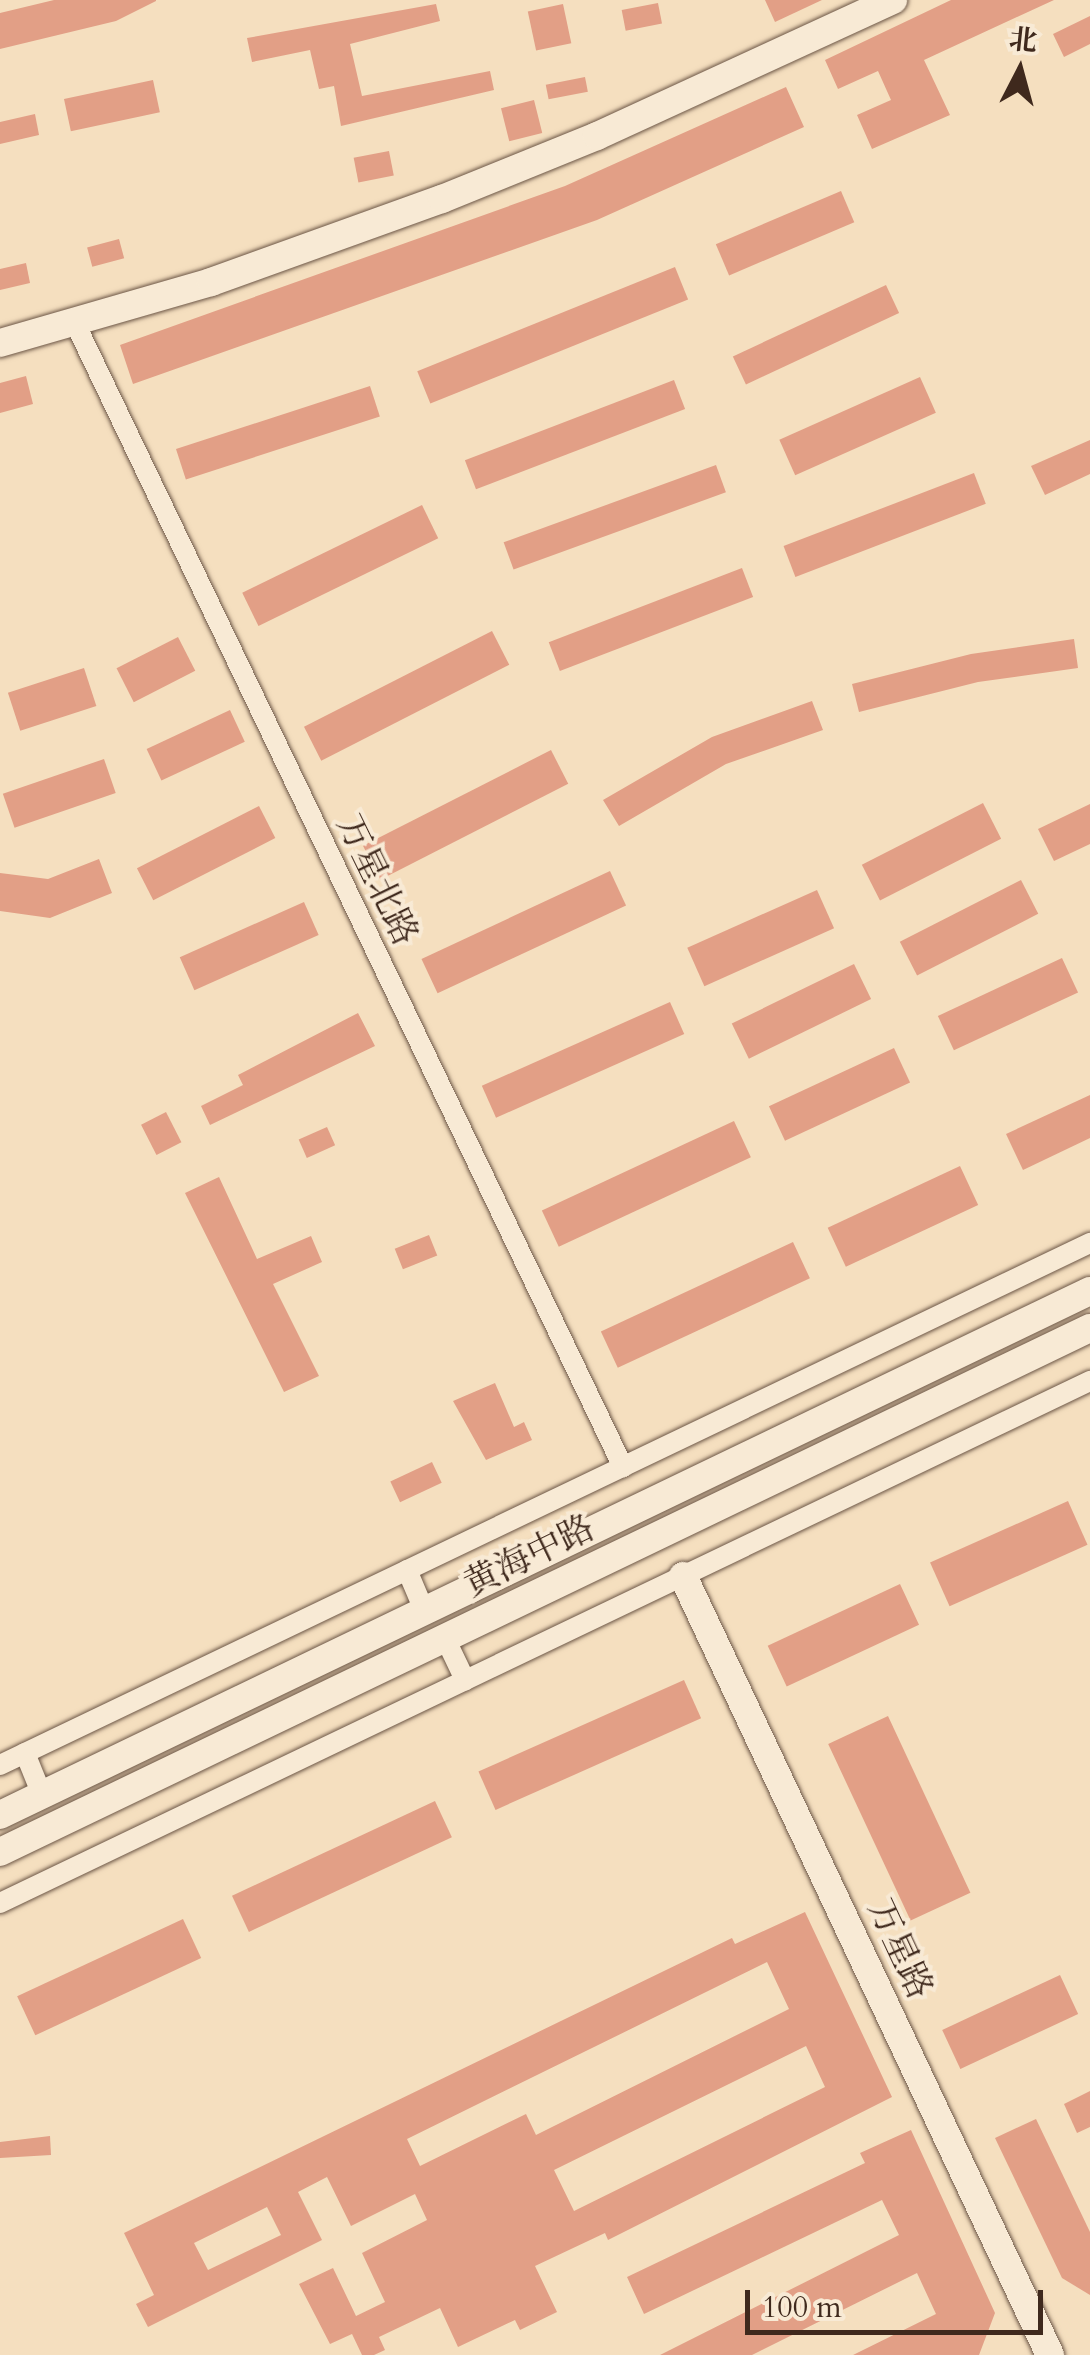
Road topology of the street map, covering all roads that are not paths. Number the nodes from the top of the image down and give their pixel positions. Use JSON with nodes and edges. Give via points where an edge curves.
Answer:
{"nodes":[{"id":1,"x":893,"y":0,"type":"edge"},
{"id":2,"x":74,"y":321,"type":"junction"},
{"id":3,"x":0,"y":343,"type":"edge"},
{"id":4,"x":1088,"y":1251,"type":"edge"},
{"id":5,"x":1090,"y":1292,"type":"edge"},
{"id":6,"x":1090,"y":1328,"type":"edge"},
{"id":7,"x":1090,"y":1381,"type":"edge"},
{"id":8,"x":623,"y":1467,"type":"junction"},
{"id":9,"x":407,"y":1570,"type":"junction"},
{"id":10,"x":683,"y":1576,"type":"junction"},
{"id":11,"x":424,"y":1610,"type":"junction"},
{"id":12,"x":445,"y":1638,"type":"junction"},
{"id":13,"x":465,"y":1680,"type":"junction"},
{"id":14,"x":25,"y":1753,"type":"junction"},
{"id":15,"x":0,"y":1765,"type":"edge"},
{"id":16,"x":42,"y":1794,"type":"junction"},
{"id":17,"x":0,"y":1815,"type":"edge"},
{"id":18,"x":0,"y":1852,"type":"edge"},
{"id":19,"x":0,"y":1903,"type":"edge"},
{"id":20,"x":1050,"y":2355,"type":"edge"}],
"edges":[{"from":1,"to":2,"type":"street","via":[[598,136],[442,199],[211,282]]},
{"from":2,"to":3,"type":"street"},
{"from":2,"to":8,"type":"street","name":"万星北路"},
{"from":4,"to":8,"type":"street","name":"黄海中路"},
{"from":5,"to":11,"type":"street","name":"黄海中路"},
{"from":6,"to":12,"type":"street","name":"黄海中路"},
{"from":7,"to":10,"type":"street"},
{"from":8,"to":9,"type":"street","name":"黄海中路"},
{"from":9,"to":11,"type":"street"},
{"from":9,"to":14,"type":"street","name":"黄海中路"},
{"from":10,"to":13,"type":"street"},
{"from":10,"to":20,"type":"street","name":"万星路"},
{"from":11,"to":16,"type":"street","name":"黄海中路"},
{"from":12,"to":13,"type":"street"},
{"from":12,"to":18,"type":"street","name":"黄海中路"},
{"from":13,"to":19,"type":"street"},
{"from":14,"to":15,"type":"street","name":"黄海中路"},
{"from":14,"to":16,"type":"street"},
{"from":16,"to":17,"type":"street","name":"黄海中路"}]}
